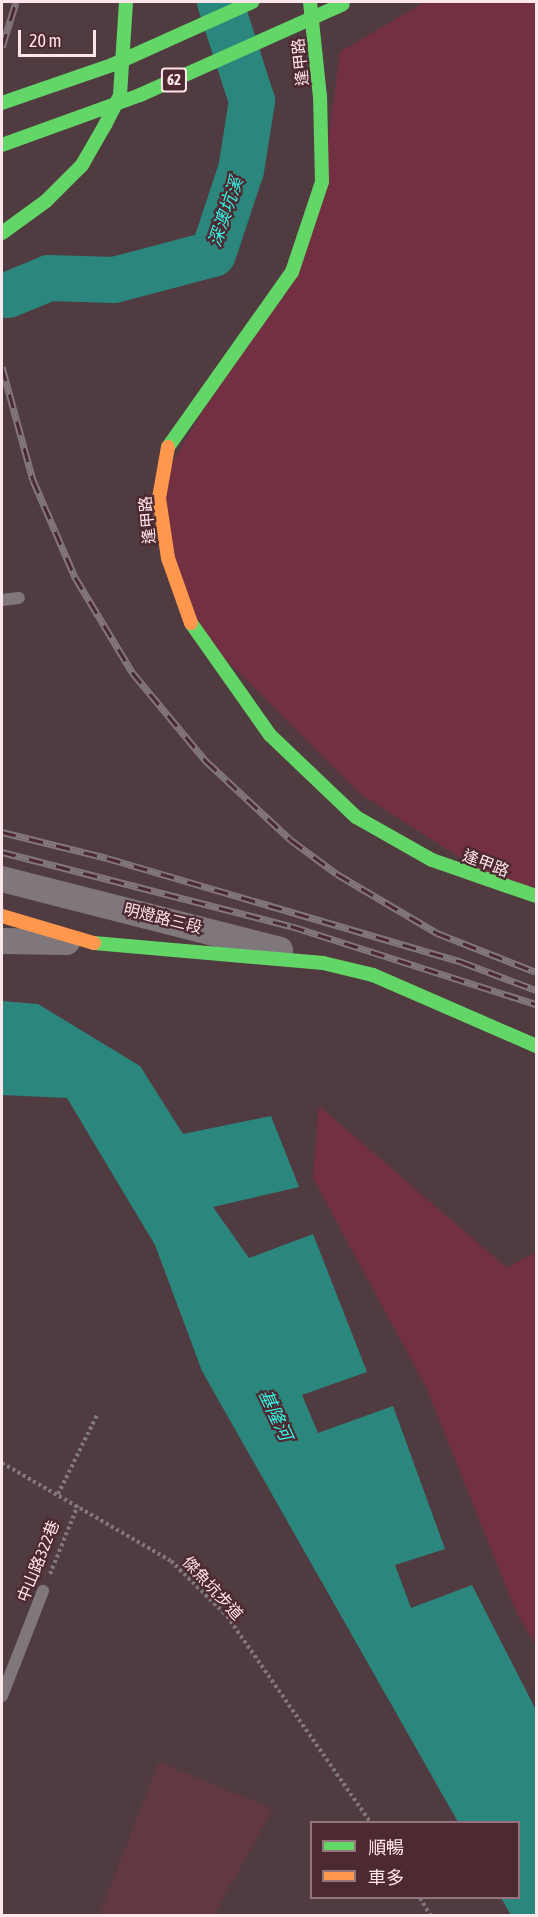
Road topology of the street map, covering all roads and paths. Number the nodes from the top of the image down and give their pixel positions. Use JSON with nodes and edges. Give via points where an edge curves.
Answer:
{"nodes":[{"id":1,"x":126,"y":2,"type":"edge"},
{"id":2,"x":252,"y":2,"type":"edge"},
{"id":3,"x":309,"y":2,"type":"edge"},
{"id":4,"x":344,"y":3,"type":"edge"},
{"id":5,"x":2,"y":103,"type":"edge"},
{"id":6,"x":2,"y":145,"type":"edge"},
{"id":7,"x":2,"y":232,"type":"edge"},
{"id":8,"x":19,"y":598,"type":"dead end"},
{"id":9,"x":2,"y":600,"type":"edge"},
{"id":10,"x":2,"y":879,"type":"edge"},
{"id":11,"x":537,"y":896,"type":"edge"},
{"id":12,"x":2,"y":916,"type":"edge"},
{"id":13,"x":2,"y":929,"type":"edge"},
{"id":14,"x":2,"y":942,"type":"edge"},
{"id":15,"x":94,"y":943,"type":"junction"},
{"id":16,"x":323,"y":963,"type":"junction"},
{"id":17,"x":537,"y":1046,"type":"edge"},
{"id":18,"x":97,"y":1415,"type":"dead end"},
{"id":19,"x":2,"y":1463,"type":"edge"},
{"id":20,"x":58,"y":1494,"type":"junction"},
{"id":21,"x":78,"y":1505,"type":"junction"},
{"id":22,"x":43,"y":1591,"type":"joint"},
{"id":23,"x":2,"y":1696,"type":"edge"},
{"id":24,"x":369,"y":1821,"type":"edge"},
{"id":25,"x":421,"y":1899,"type":"edge"},
{"id":26,"x":431,"y":1916,"type":"edge"}],
"edges":[{"from":1,"to":7,"type":"main road","bridge":true,"via":[[120,95],[105,125],[75,172],[46,201]]},
{"from":2,"to":5,"type":"main road","number":"62","via":[[112,65]]},
{"from":3,"to":11,"type":"main road","name":"逢甲路","via":[[320,97],[322,182],[292,272],[168,446],[159,498],[168,558],[187,617],[270,735],[356,817],[432,860]]},
{"from":4,"to":6,"type":"main road","number":"62","bridge":true,"via":[[140,95]]},
{"from":8,"to":9,"type":"lane"},
{"from":10,"to":16,"type":"street","name":"明燈路三段","via":[[231,935]]},
{"from":12,"to":15,"type":"main road"},
{"from":13,"to":15,"type":"main road"},
{"from":14,"to":15,"type":"street","name":"明燈路三段"},
{"from":15,"to":16,"type":"main road","name":"明燈路三段"},
{"from":16,"to":17,"type":"main road","name":"明燈路三段","via":[[373,975]]},
{"from":18,"to":20,"type":"path"},
{"from":19,"to":20,"type":"path","name":"傑魚坑步道"},
{"from":20,"to":21,"type":"path","name":"傑魚坑步道"},
{"from":21,"to":22,"type":"path","name":"中山路322巷"},
{"from":21,"to":24,"type":"path","name":"傑魚坑步道","via":[[171,1561],[227,1616]]},
{"from":22,"to":23,"type":"lane","name":"中山路322巷"},
{"from":25,"to":26,"type":"path"}]}
